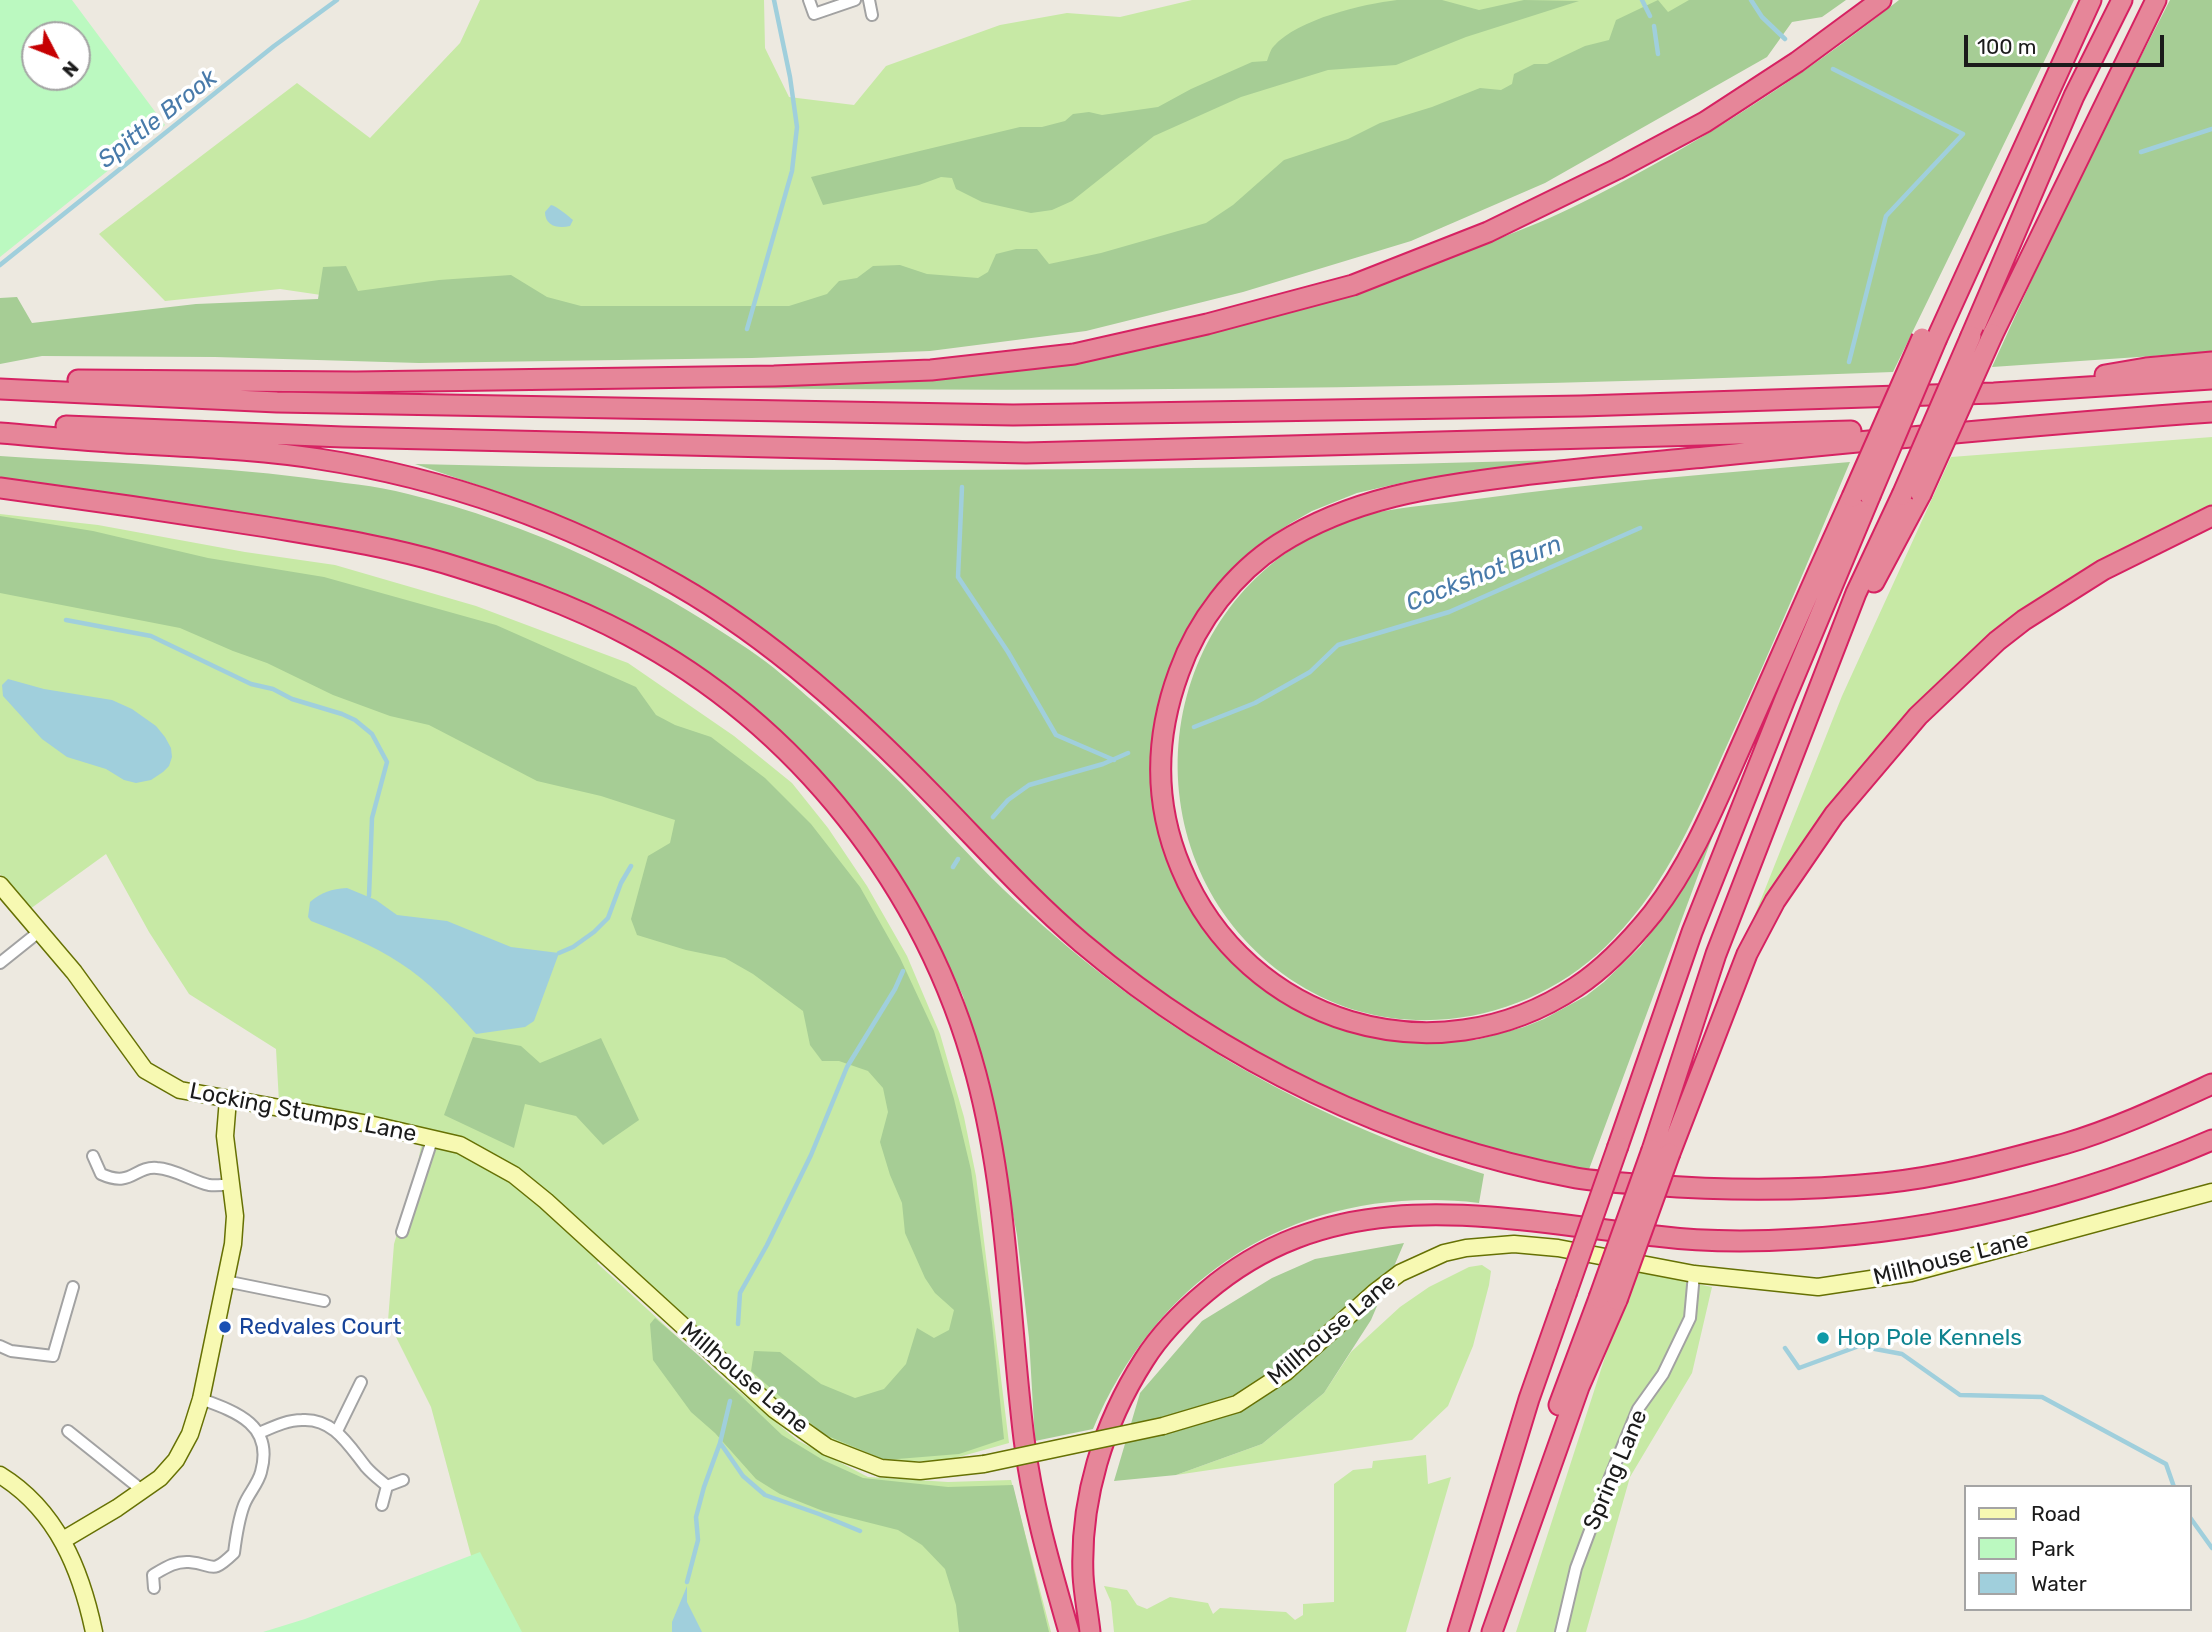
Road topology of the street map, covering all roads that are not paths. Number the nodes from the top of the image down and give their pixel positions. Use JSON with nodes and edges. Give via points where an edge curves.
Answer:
{"nodes":[{"id":1,"x":809,"y":0,"type":"edge"},
{"id":2,"x":855,"y":0,"type":"edge"},
{"id":3,"x":869,"y":0,"type":"edge"},
{"id":4,"x":1881,"y":0,"type":"edge"},
{"id":5,"x":2091,"y":0,"type":"edge"},
{"id":6,"x":2122,"y":0,"type":"edge"},
{"id":7,"x":2156,"y":0,"type":"edge"},
{"id":8,"x":872,"y":15,"type":"dead end"},
{"id":9,"x":2212,"y":362,"type":"edge"},
{"id":10,"x":0,"y":379,"type":"edge"},
{"id":11,"x":2212,"y":379,"type":"edge"},
{"id":12,"x":0,"y":389,"type":"edge"},
{"id":13,"x":1994,"y":393,"type":"junction"},
{"id":14,"x":2212,"y":412,"type":"edge"},
{"id":15,"x":0,"y":423,"type":"edge"},
{"id":16,"x":2024,"y":425,"type":"junction"},
{"id":17,"x":0,"y":433,"type":"edge"},
{"id":18,"x":0,"y":488,"type":"edge"},
{"id":19,"x":1912,"y":494,"type":"junction"},
{"id":20,"x":1861,"y":496,"type":"junction"},
{"id":21,"x":2212,"y":516,"type":"edge"},
{"id":22,"x":0,"y":884,"type":"edge"},
{"id":23,"x":40,"y":931,"type":"junction"},
{"id":24,"x":0,"y":963,"type":"edge"},
{"id":25,"x":2212,"y":1084,"type":"edge"},
{"id":26,"x":228,"y":1099,"type":"junction"},
{"id":27,"x":433,"y":1137,"type":"junction"},
{"id":28,"x":2212,"y":1140,"type":"edge"},
{"id":29,"x":1661,"y":1152,"type":"junction"},
{"id":30,"x":93,"y":1156,"type":"dead end"},
{"id":31,"x":231,"y":1184,"type":"junction"},
{"id":32,"x":2212,"y":1192,"type":"edge"},
{"id":33,"x":402,"y":1232,"type":"dead end"},
{"id":34,"x":1694,"y":1274,"type":"junction"},
{"id":35,"x":225,"y":1281,"type":"junction"},
{"id":36,"x":73,"y":1287,"type":"dead end"},
{"id":37,"x":1608,"y":1299,"type":"junction"},
{"id":38,"x":324,"y":1301,"type":"dead end"},
{"id":39,"x":0,"y":1346,"type":"edge"},
{"id":40,"x":360,"y":1382,"type":"dead end"},
{"id":41,"x":201,"y":1399,"type":"junction"},
{"id":42,"x":337,"y":1431,"type":"junction"},
{"id":43,"x":68,"y":1432,"type":"dead end"},
{"id":44,"x":259,"y":1433,"type":"junction"},
{"id":45,"x":0,"y":1475,"type":"edge"},
{"id":46,"x":403,"y":1480,"type":"dead end"},
{"id":47,"x":387,"y":1486,"type":"junction"},
{"id":48,"x":143,"y":1491,"type":"junction"},
{"id":49,"x":382,"y":1505,"type":"dead end"},
{"id":50,"x":63,"y":1540,"type":"junction"},
{"id":51,"x":154,"y":1588,"type":"dead end"},
{"id":52,"x":94,"y":1632,"type":"edge"},
{"id":53,"x":1069,"y":1632,"type":"edge"},
{"id":54,"x":1090,"y":1632,"type":"edge"},
{"id":55,"x":1458,"y":1632,"type":"edge"},
{"id":56,"x":1485,"y":1632,"type":"edge"},
{"id":57,"x":1492,"y":1632,"type":"edge"},
{"id":58,"x":1560,"y":1632,"type":"edge"}],
"edges":[{"from":1,"to":2,"type":"street","via":[[814,14]]},
{"from":3,"to":8,"type":"street"},
{"from":4,"to":10,"type":"highway","via":[[1704,122],[1488,232],[1353,285],[1074,354],[931,370],[774,376],[356,382]]},
{"from":5,"to":20,"type":"highway","bridge":true,"via":[[1930,338]]},
{"from":6,"to":19,"type":"highway","bridge":true,"via":[[2074,96],[1970,336]]},
{"from":7,"to":19,"type":"highway","bridge":true},
{"from":9,"to":13,"type":"highway"},
{"from":11,"to":13,"type":"highway"},
{"from":12,"to":13,"type":"highway","via":[[277,402],[1013,415],[1581,406]]},
{"from":14,"to":16,"type":"highway"},
{"from":15,"to":16,"type":"highway","via":[[344,438],[1026,453]]},
{"from":16,"to":20,"type":"highway","via":[[1436,485],[1389,496],[1308,527],[1276,546],[1224,593],[1183,659],[1167,709],[1160,771],[1163,815],[1174,853],[1199,907],[1231,948],[1270,983],[1315,1008],[1365,1026],[1452,1032],[1503,1022],[1579,985],[1652,913],[1682,870]]},
{"from":17,"to":25,"type":"highway","via":[[223,449],[374,469],[500,505],[617,553],[680,586],[828,694],[1084,945],[1192,1026],[1303,1089],[1406,1132],[1473,1153],[1584,1179],[1696,1189],[1788,1190],[1888,1183],[2069,1142]]},
{"from":18,"to":53,"type":"highway","via":[[375,547],[516,587],[627,634],[672,661],[732,703],[820,784],[890,877],[925,939],[976,1074],[1004,1228],[1024,1440]]},
{"from":19,"to":29,"type":"highway","via":[[1828,670],[1716,954]]},
{"from":20,"to":55,"type":"highway","bridge":true,"via":[[1692,932],[1530,1399]]},
{"from":21,"to":29,"type":"highway","via":[[2103,570],[2006,634],[1918,716],[1834,814],[1775,901],[1747,954]]},
{"from":22,"to":23,"type":"street","name":"Locking Stumps Lane"},
{"from":23,"to":24,"type":"street"},
{"from":23,"to":26,"type":"street","name":"Locking Stumps Lane","via":[[145,1070],[180,1090]]},
{"from":26,"to":27,"type":"street","name":"Locking Stumps Lane"},
{"from":26,"to":31,"type":"street","via":[[225,1136]]},
{"from":27,"to":33,"type":"street","name":"Locking Stumps Lane"},
{"from":27,"to":34,"type":"street","name":"Millhouse Lane","bridge":true,"via":[[460,1145],[514,1175],[775,1410],[827,1447],[881,1468],[920,1471],[984,1464],[1163,1426],[1237,1404],[1286,1372],[1400,1273],[1444,1253],[1514,1244]]},
{"from":28,"to":54,"type":"highway","via":[[2074,1192],[1993,1214],[1857,1234],[1796,1239],[1660,1237],[1436,1214],[1367,1219],[1297,1236],[1224,1277],[1187,1309],[1157,1340],[1122,1394],[1096,1463],[1086,1513],[1083,1575]]},
{"from":29,"to":37,"type":"highway","bridge":true},
{"from":30,"to":31,"type":"street","via":[[101,1174],[113,1179],[160,1168],[207,1185]]},
{"from":31,"to":35,"type":"street","via":[[235,1216]]},
{"from":32,"to":34,"type":"street","name":"Millhouse Lane","via":[[1911,1273],[1818,1287]]},
{"from":34,"to":58,"type":"street","name":"Spring Lane","via":[[1690,1318],[1663,1374],[1638,1409],[1609,1477],[1576,1568]]},
{"from":35,"to":38,"type":"street"},
{"from":35,"to":41,"type":"street"},
{"from":36,"to":39,"type":"street","via":[[53,1356]]},
{"from":37,"to":56,"type":"highway","via":[[1571,1368]]},
{"from":37,"to":57,"type":"highway"},
{"from":40,"to":42,"type":"street"},
{"from":41,"to":44,"type":"street","via":[[247,1419]]},
{"from":41,"to":48,"type":"street","via":[[176,1460]]},
{"from":42,"to":44,"type":"street","via":[[304,1419]]},
{"from":42,"to":47,"type":"street"},
{"from":43,"to":48,"type":"street"},
{"from":44,"to":51,"type":"street","via":[[261,1473],[244,1503],[234,1553],[209,1568],[173,1563],[153,1575]]},
{"from":45,"to":50,"type":"street","via":[[30,1499]]},
{"from":46,"to":47,"type":"street"},
{"from":47,"to":49,"type":"street"},
{"from":48,"to":50,"type":"street"},
{"from":50,"to":52,"type":"street","via":[[87,1599]]}]}
